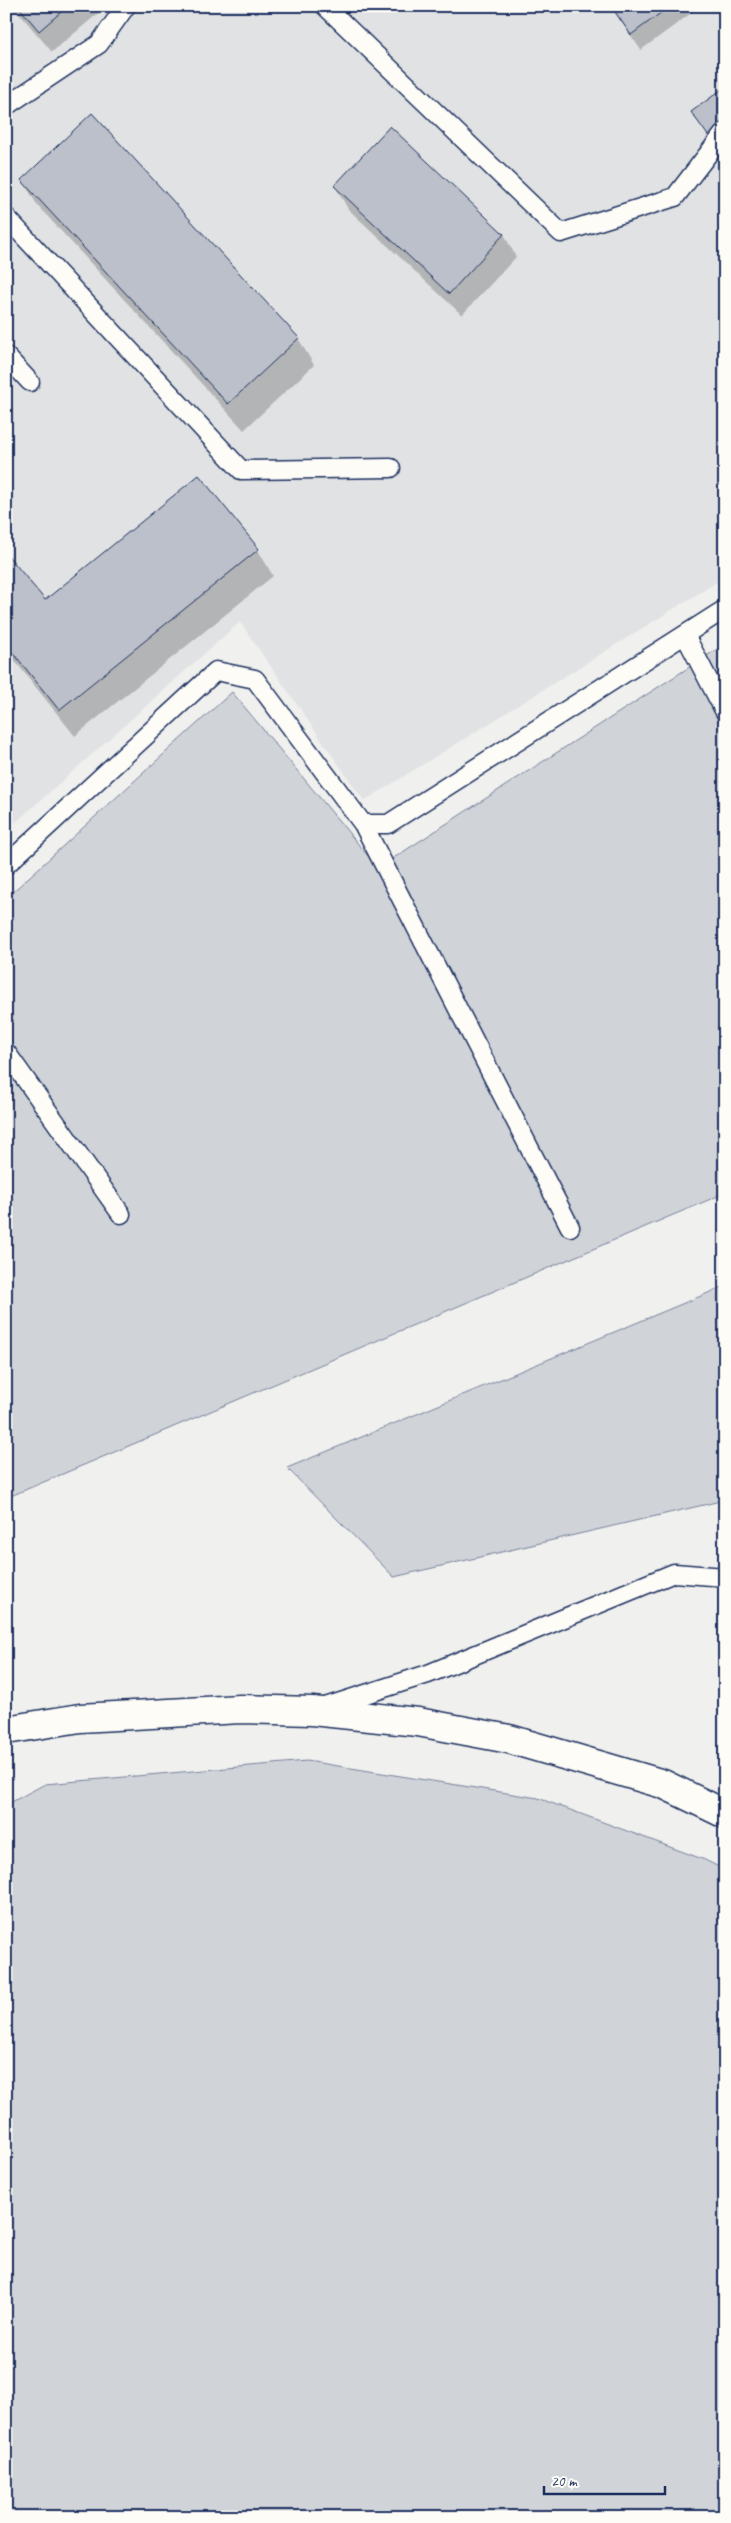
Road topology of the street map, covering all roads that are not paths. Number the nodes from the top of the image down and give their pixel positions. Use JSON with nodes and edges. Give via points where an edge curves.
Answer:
{"nodes":[{"id":1,"x":126,"y":6,"type":"edge"},
{"id":2,"x":325,"y":6,"type":"edge"},
{"id":3,"x":6,"y":106,"type":"edge"},
{"id":4,"x":725,"y":132,"type":"edge"},
{"id":5,"x":6,"y":217,"type":"edge"},
{"id":6,"x":6,"y":356,"type":"edge"},
{"id":7,"x":30,"y":382,"type":"dead end"},
{"id":8,"x":391,"y":468,"type":"dead end"},
{"id":9,"x":725,"y":609,"type":"edge"},
{"id":10,"x":685,"y":635,"type":"junction"},
{"id":11,"x":725,"y":712,"type":"edge"},
{"id":12,"x":363,"y":824,"type":"junction"},
{"id":13,"x":6,"y":865,"type":"edge"},
{"id":14,"x":6,"y":1052,"type":"edge"},
{"id":15,"x":120,"y":1214,"type":"dead end"},
{"id":16,"x":570,"y":1227,"type":"dead end"},
{"id":17,"x":725,"y":1578,"type":"edge"},
{"id":18,"x":312,"y":1711,"type":"junction"},
{"id":19,"x":6,"y":1730,"type":"edge"},
{"id":20,"x":725,"y":1814,"type":"edge"}],
"edges":[{"from":1,"to":3,"type":"lane","via":[[98,44]]},
{"from":2,"to":4,"type":"lane","via":[[561,233],[675,197]]},
{"from":5,"to":8,"type":"lane","via":[[242,470]]},
{"from":6,"to":7,"type":"lane"},
{"from":9,"to":10,"type":"lane"},
{"from":10,"to":11,"type":"lane"},
{"from":10,"to":12,"type":"lane","via":[[388,824]]},
{"from":12,"to":13,"type":"lane","via":[[255,679],[216,671]]},
{"from":12,"to":16,"type":"lane"},
{"from":14,"to":15,"type":"lane"},
{"from":17,"to":18,"type":"lane","via":[[674,1573],[428,1674]]},
{"from":18,"to":19,"type":"main road","via":[[240,1709],[154,1713],[80,1718]]},
{"from":18,"to":20,"type":"main road","via":[[418,1722],[509,1739],[663,1784]]}]}
